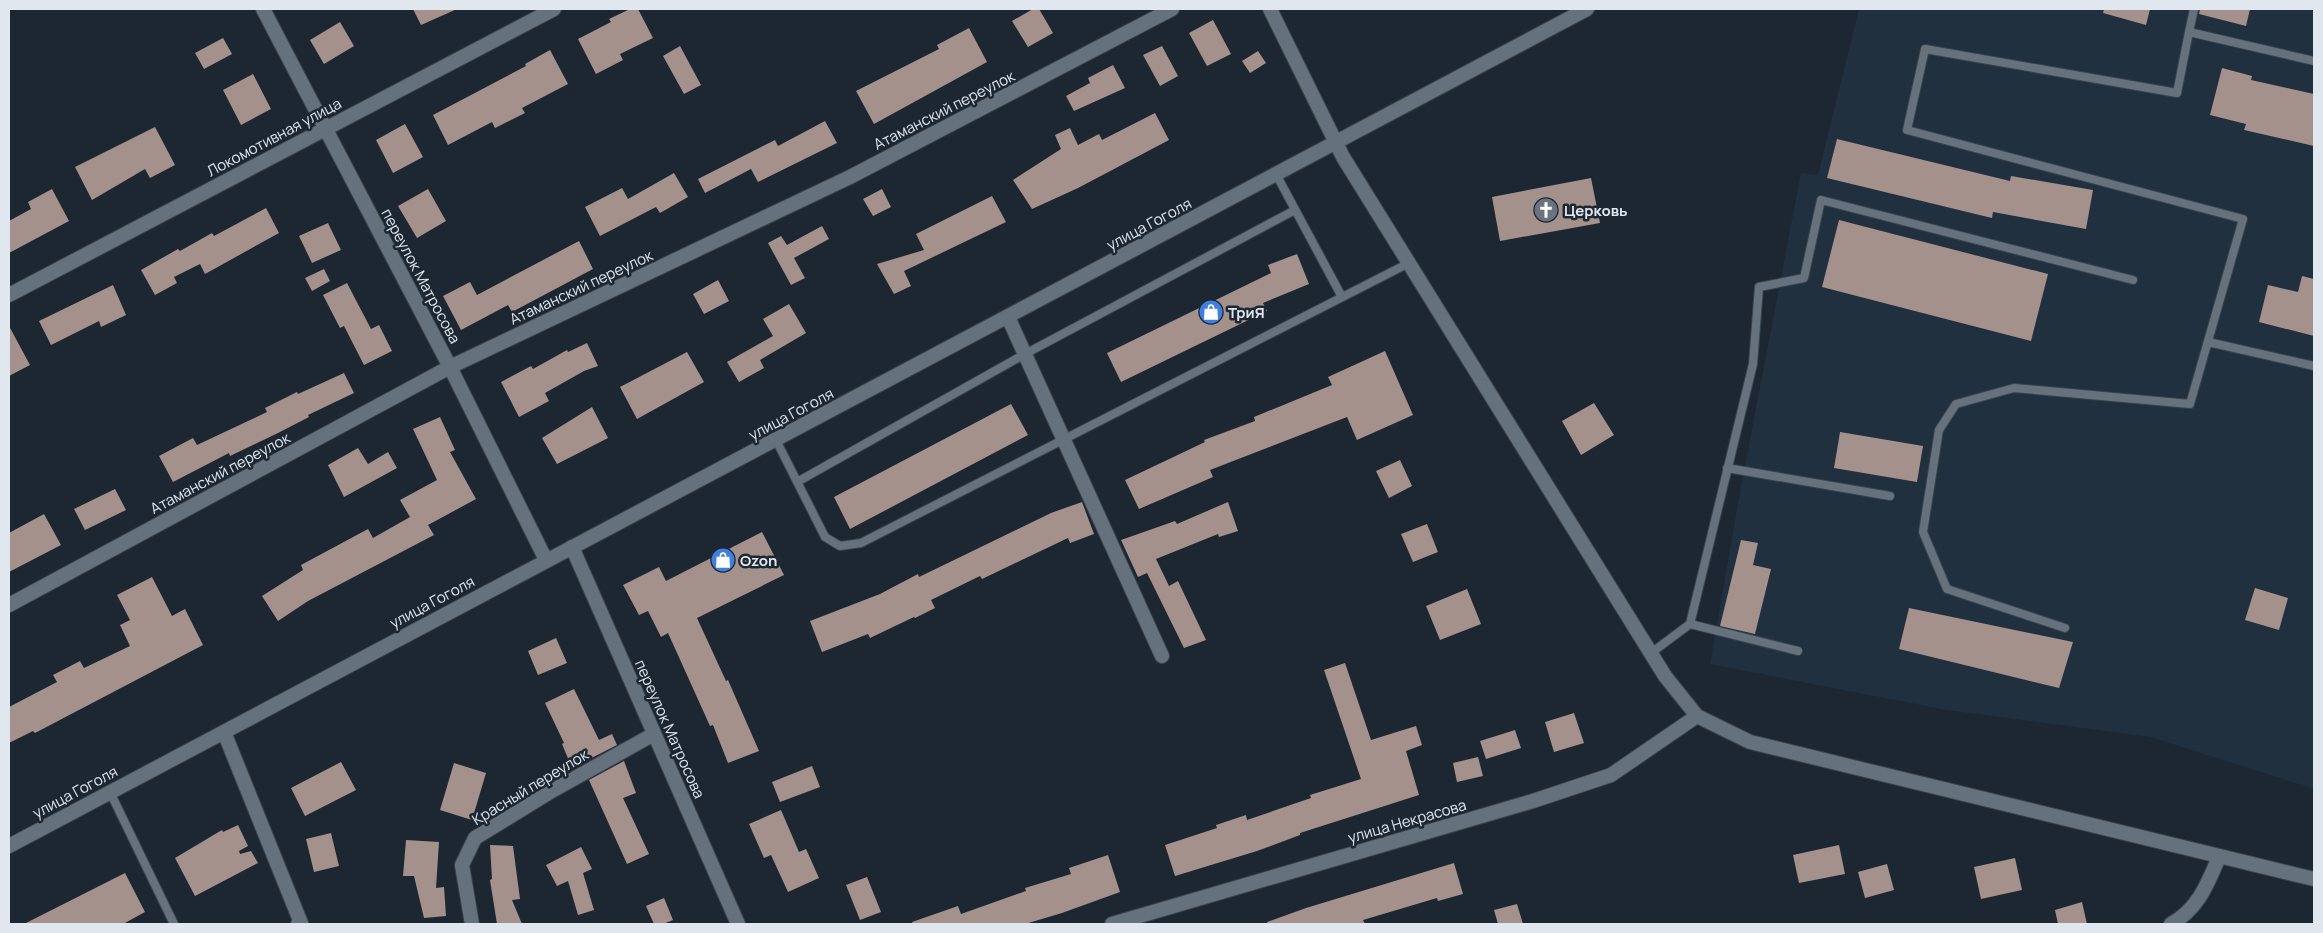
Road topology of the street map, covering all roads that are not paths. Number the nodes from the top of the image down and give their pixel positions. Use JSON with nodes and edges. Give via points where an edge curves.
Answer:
{"nodes":[{"id":1,"x":263,"y":9,"type":"edge"},
{"id":2,"x":554,"y":9,"type":"edge"},
{"id":3,"x":1172,"y":9,"type":"edge"},
{"id":4,"x":1270,"y":9,"type":"edge"},
{"id":5,"x":1588,"y":9,"type":"edge"},
{"id":6,"x":2194,"y":9,"type":"edge"},
{"id":7,"x":2189,"y":32,"type":"junction"},
{"id":8,"x":2314,"y":61,"type":"edge"},
{"id":9,"x":325,"y":128,"type":"junction"},
{"id":10,"x":1336,"y":142,"type":"junction"},
{"id":11,"x":1276,"y":174,"type":"junction"},
{"id":12,"x":1295,"y":210,"type":"junction"},
{"id":13,"x":1409,"y":263,"type":"junction"},
{"id":14,"x":2133,"y":280,"type":"dead end"},
{"id":15,"x":9,"y":295,"type":"edge"},
{"id":16,"x":1342,"y":297,"type":"junction"},
{"id":17,"x":1008,"y":317,"type":"junction"},
{"id":18,"x":2208,"y":342,"type":"junction"},
{"id":19,"x":1025,"y":354,"type":"junction"},
{"id":20,"x":2314,"y":366,"type":"edge"},
{"id":21,"x":450,"y":367,"type":"junction"},
{"id":22,"x":1064,"y":439,"type":"junction"},
{"id":23,"x":776,"y":440,"type":"junction"},
{"id":24,"x":1728,"y":468,"type":"junction"},
{"id":25,"x":797,"y":482,"type":"junction"},
{"id":26,"x":1890,"y":496,"type":"dead end"},
{"id":27,"x":572,"y":547,"type":"junction"},
{"id":28,"x":546,"y":560,"type":"junction"},
{"id":29,"x":9,"y":605,"type":"edge"},
{"id":30,"x":1690,"y":624,"type":"junction"},
{"id":31,"x":2065,"y":628,"type":"dead end"},
{"id":32,"x":1798,"y":651,"type":"dead end"},
{"id":33,"x":1651,"y":653,"type":"junction"},
{"id":34,"x":1162,"y":656,"type":"dead end"},
{"id":35,"x":1697,"y":716,"type":"junction"},
{"id":36,"x":224,"y":732,"type":"junction"},
{"id":37,"x":654,"y":734,"type":"junction"},
{"id":38,"x":110,"y":792,"type":"junction"},
{"id":39,"x":9,"y":846,"type":"edge"},
{"id":40,"x":2220,"y":857,"type":"junction"},
{"id":41,"x":2314,"y":879,"type":"edge"},
{"id":42,"x":174,"y":924,"type":"edge"},
{"id":43,"x":298,"y":924,"type":"edge"},
{"id":44,"x":472,"y":924,"type":"edge"},
{"id":45,"x":738,"y":924,"type":"edge"},
{"id":46,"x":1112,"y":924,"type":"edge"},
{"id":47,"x":2171,"y":924,"type":"edge"}],
"edges":[{"from":1,"to":9,"type":"street","name":"переулок Матросова"},
{"from":2,"to":9,"type":"street","name":"Локомотивная улица"},
{"from":3,"to":21,"type":"street","name":"Атаманский переулок","via":[[850,177]]},
{"from":4,"to":10,"type":"street"},
{"from":5,"to":10,"type":"street","name":"улица Гоголя"},
{"from":6,"to":7,"type":"lane"},
{"from":7,"to":8,"type":"lane"},
{"from":7,"to":18,"type":"lane","via":[[2177,93],[1925,49],[1907,130],[2243,219]]},
{"from":9,"to":15,"type":"street","name":"Локомотивная улица"},
{"from":9,"to":21,"type":"street","name":"переулок Матросова"},
{"from":10,"to":11,"type":"street","name":"улица Гоголя"},
{"from":10,"to":13,"type":"street"},
{"from":11,"to":12,"type":"lane"},
{"from":11,"to":17,"type":"street","name":"улица Гоголя"},
{"from":12,"to":16,"type":"lane"},
{"from":12,"to":19,"type":"lane"},
{"from":13,"to":16,"type":"lane"},
{"from":13,"to":33,"type":"street"},
{"from":14,"to":24,"type":"lane","via":[[1821,200],[1804,278],[1759,287],[1753,364]]},
{"from":16,"to":22,"type":"lane"},
{"from":17,"to":19,"type":"street"},
{"from":17,"to":23,"type":"street","name":"улица Гоголя"},
{"from":18,"to":20,"type":"lane"},
{"from":18,"to":31,"type":"lane","via":[[2190,404],[2014,388],[1956,404],[1939,430],[1923,532],[1947,589]]},
{"from":19,"to":22,"type":"street"},
{"from":19,"to":25,"type":"lane"},
{"from":21,"to":28,"type":"street","name":"переулок Матросова"},
{"from":21,"to":29,"type":"street","name":"Атаманский переулок"},
{"from":22,"to":25,"type":"lane","via":[[861,543],[840,546],[825,537]]},
{"from":22,"to":34,"type":"street"},
{"from":23,"to":25,"type":"lane"},
{"from":23,"to":27,"type":"street","name":"улица Гоголя"},
{"from":24,"to":26,"type":"lane"},
{"from":24,"to":30,"type":"lane"},
{"from":27,"to":28,"type":"street","name":"улица Гоголя"},
{"from":27,"to":37,"type":"street","name":"переулок Матросова"},
{"from":28,"to":36,"type":"street","name":"улица Гоголя"},
{"from":30,"to":32,"type":"lane"},
{"from":30,"to":33,"type":"lane"},
{"from":33,"to":35,"type":"street"},
{"from":35,"to":40,"type":"street","via":[[1750,742]]},
{"from":35,"to":46,"type":"street","name":"улица Некрасова","via":[[1611,775],[1533,801]]},
{"from":36,"to":38,"type":"street","name":"улица Гоголя"},
{"from":36,"to":43,"type":"street","via":[[301,922]]},
{"from":37,"to":44,"type":"street","name":"Красный переулок","via":[[475,838],[462,865]]},
{"from":37,"to":45,"type":"street","name":"переулок Матросова"},
{"from":38,"to":39,"type":"street","name":"улица Гоголя"},
{"from":38,"to":42,"type":"lane"},
{"from":40,"to":41,"type":"street"},
{"from":40,"to":47,"type":"street","via":[[2205,890],[2186,916]]}]}
